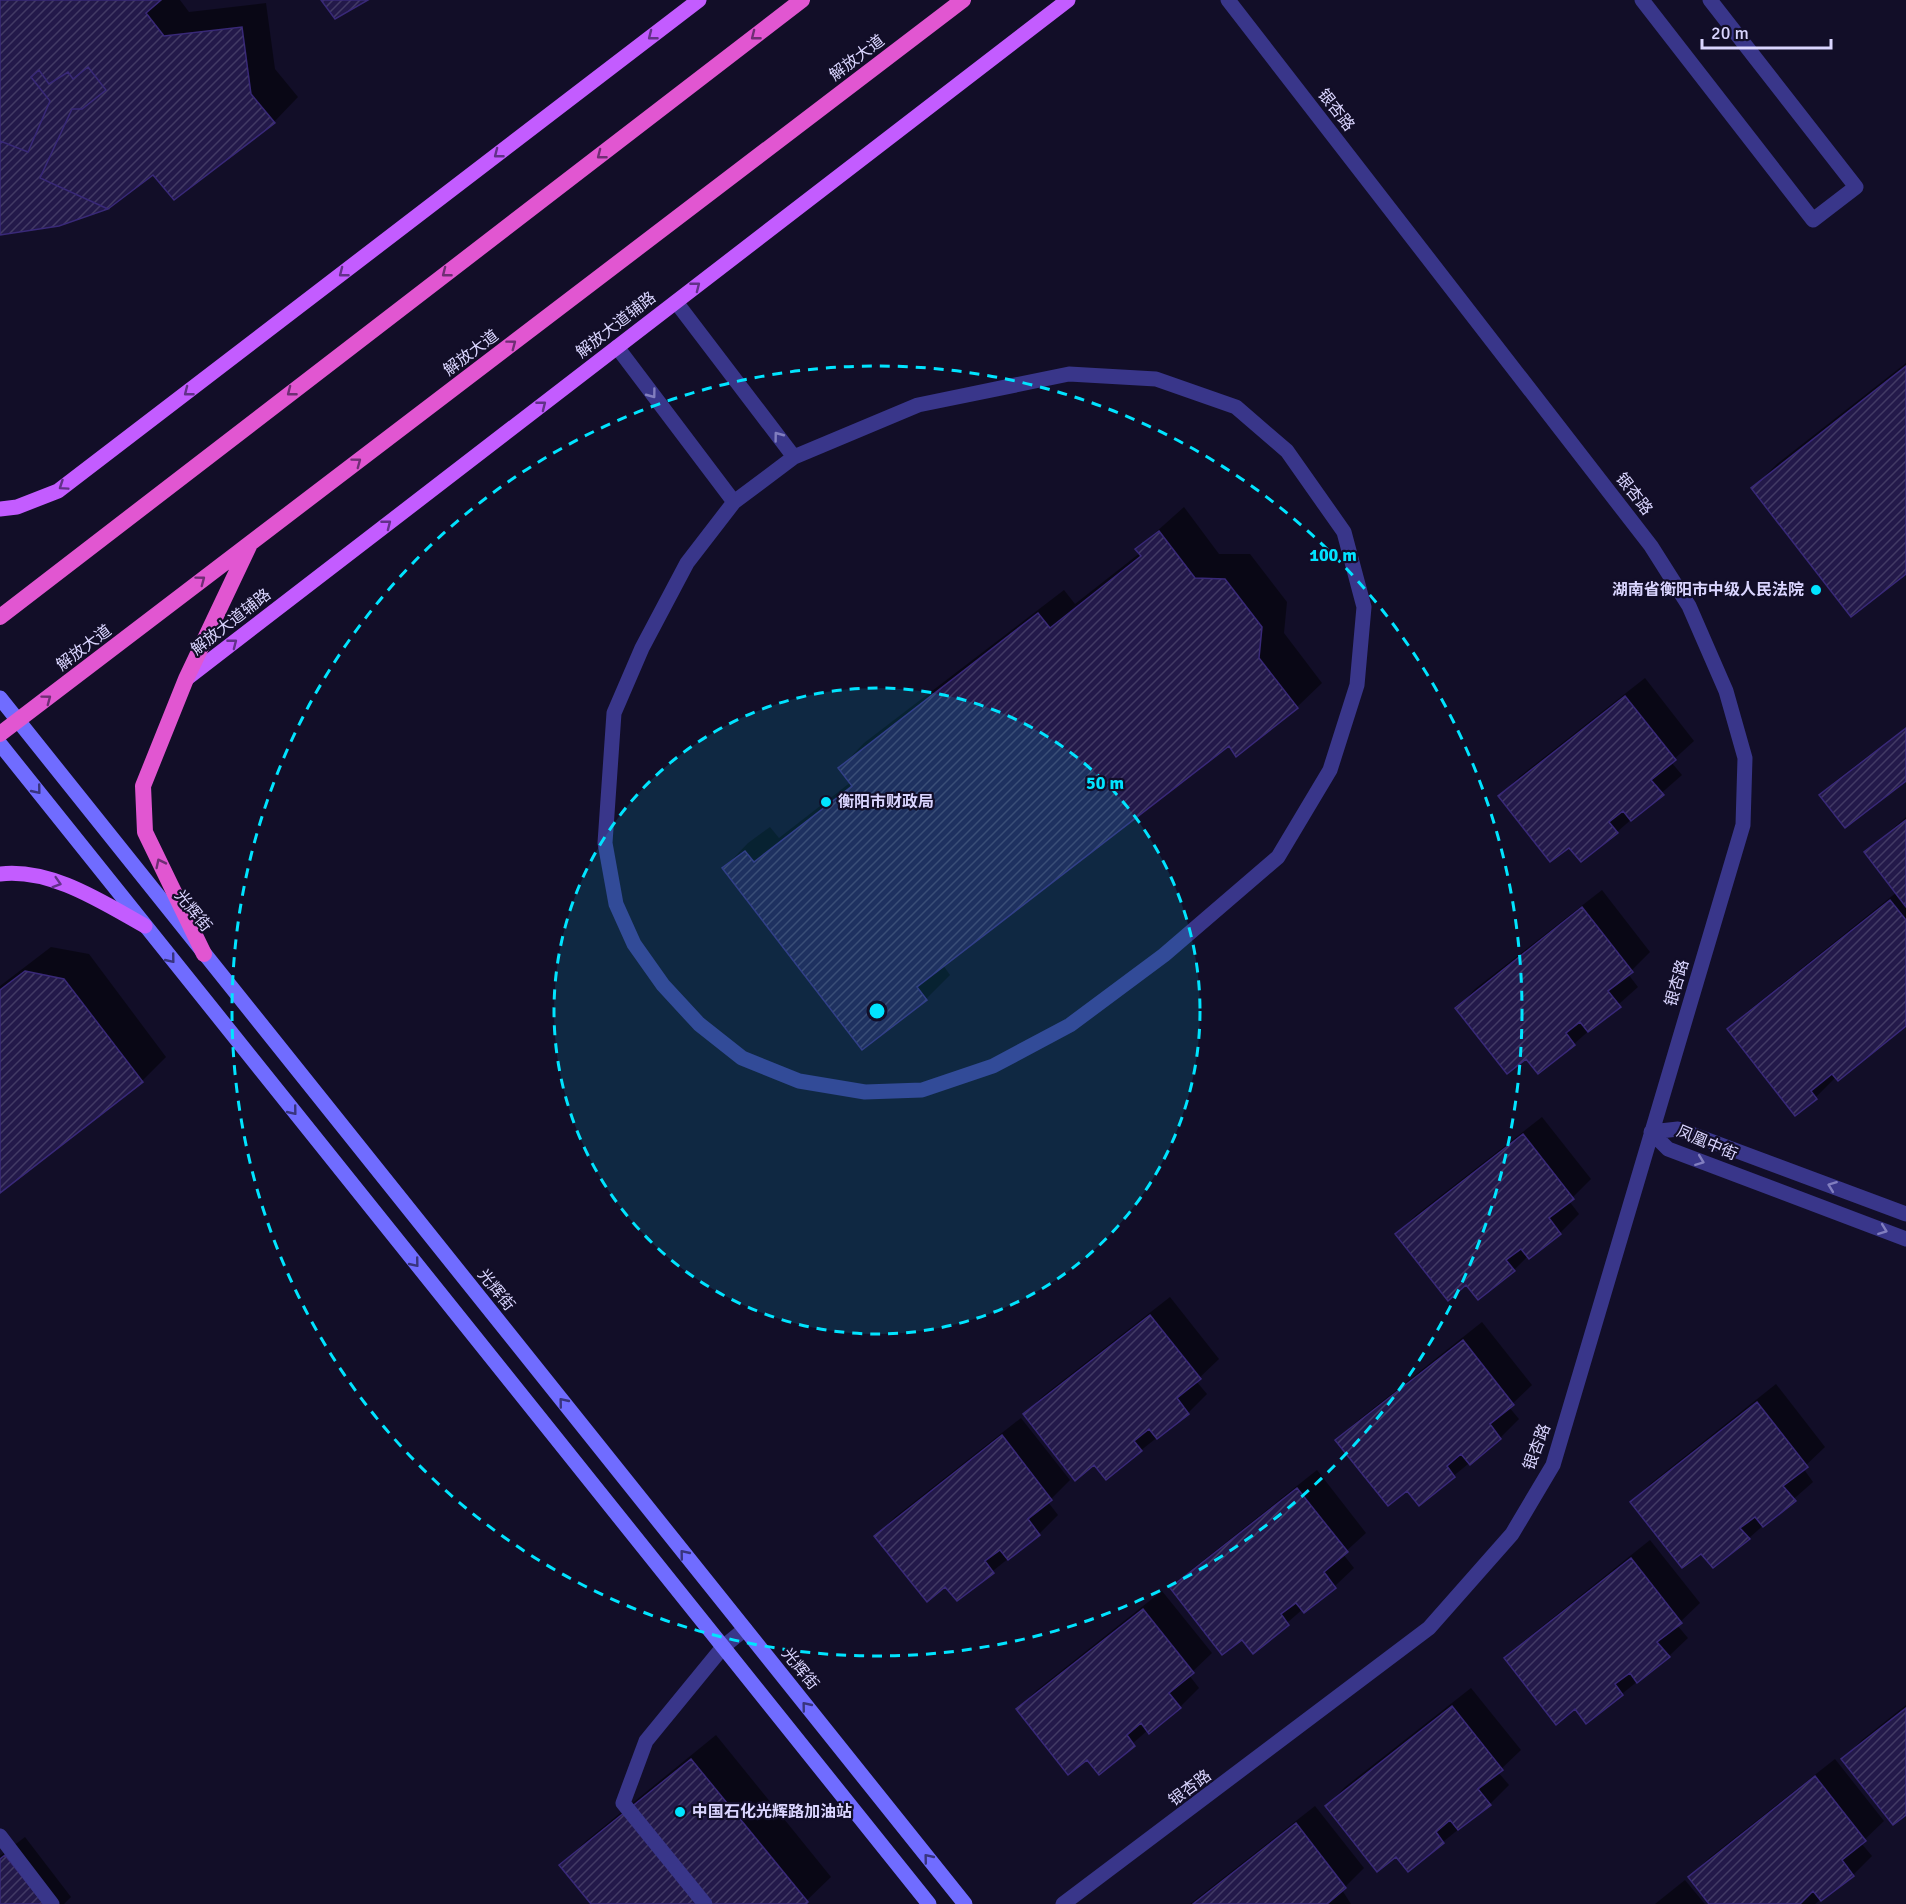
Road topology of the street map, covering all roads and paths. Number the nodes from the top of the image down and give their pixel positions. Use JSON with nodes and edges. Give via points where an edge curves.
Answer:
{"nodes":[{"id":1,"x":699,"y":0,"type":"edge"},
{"id":2,"x":802,"y":0,"type":"edge"},
{"id":3,"x":963,"y":0,"type":"edge"},
{"id":4,"x":1068,"y":0,"type":"edge"},
{"id":5,"x":1228,"y":0,"type":"edge"},
{"id":6,"x":1642,"y":0,"type":"edge"},
{"id":7,"x":1710,"y":0,"type":"edge"},
{"id":8,"x":676,"y":302,"type":"junction"},
{"id":9,"x":617,"y":347,"type":"junction"},
{"id":10,"x":794,"y":457,"type":"junction"},
{"id":11,"x":734,"y":502,"type":"junction"},
{"id":12,"x":0,"y":509,"type":"edge"},
{"id":13,"x":250,"y":543,"type":"junction"},
{"id":14,"x":0,"y":617,"type":"edge"},
{"id":15,"x":186,"y":679,"type":"junction"},
{"id":16,"x":0,"y":698,"type":"edge"},
{"id":17,"x":18,"y":721,"type":"junction"},
{"id":18,"x":0,"y":734,"type":"edge"},
{"id":19,"x":0,"y":744,"type":"edge"},
{"id":20,"x":0,"y":874,"type":"edge"},
{"id":21,"x":145,"y":926,"type":"junction"},
{"id":22,"x":204,"y":954,"type":"junction"},
{"id":23,"x":1651,"y":1132,"type":"junction"},
{"id":24,"x":1906,"y":1214,"type":"edge"},
{"id":25,"x":1906,"y":1239,"type":"edge"},
{"id":26,"x":745,"y":1629,"type":"junction"},
{"id":27,"x":723,"y":1647,"type":"junction"},
{"id":28,"x":0,"y":1836,"type":"edge"},
{"id":29,"x":52,"y":1904,"type":"edge"},
{"id":30,"x":705,"y":1904,"type":"edge"},
{"id":31,"x":929,"y":1904,"type":"edge"},
{"id":32,"x":964,"y":1904,"type":"edge"},
{"id":33,"x":1063,"y":1904,"type":"edge"}],
"edges":[{"from":1,"to":12,"type":"main road","one_way":true,"via":[[58,491],[17,507]]},
{"from":2,"to":14,"type":"highway","one_way":true},
{"from":13,"to":3,"type":"highway","name":"解放大道","one_way":true},
{"from":8,"to":4,"type":"main road","name":"解放大道辅路","one_way":true},
{"from":5,"to":23,"type":"street","name":"银杏路","via":[[1651,546],[1689,606],[1726,691],[1745,758],[1743,825]]},
{"from":6,"to":7,"type":"street","via":[[1813,220],[1856,187]]},
{"from":8,"to":9,"type":"main road","name":"解放大道辅路"},
{"from":10,"to":8,"type":"street","one_way":true},
{"from":9,"to":11,"type":"street","one_way":true},
{"from":15,"to":9,"type":"main road","name":"解放大道辅路","one_way":true},
{"from":10,"to":11,"type":"street"},
{"from":10,"to":11,"type":"street","via":[[918,405],[1069,374],[1156,379],[1236,407],[1287,451],[1344,532],[1364,607],[1357,685],[1330,770],[1278,856],[1164,954],[1070,1025],[993,1066],[922,1090],[865,1092],[799,1081],[742,1058],[699,1024],[663,985],[634,944],[616,904],[605,843],[614,713],[642,648],[687,563]]},
{"from":13,"to":15,"type":"highway"},
{"from":17,"to":13,"type":"highway","name":"解放大道","one_way":true},
{"from":22,"to":15,"type":"highway","one_way":true,"via":[[145,832],[143,786]]},
{"from":16,"to":17,"type":"main road","name":"光辉街"},
{"from":17,"to":18,"type":"highway","name":"解放大道"},
{"from":17,"to":22,"type":"main road","name":"光辉街"},
{"from":19,"to":21,"type":"main road","one_way":true},
{"from":20,"to":21,"type":"main road","one_way":true,"via":[[19,872],[81,891]]},
{"from":21,"to":27,"type":"main road","one_way":true},
{"from":26,"to":22,"type":"main road","name":"光辉街","one_way":true},
{"from":24,"to":23,"type":"street","name":"凤凰中街","one_way":true,"via":[[1678,1129]]},
{"from":23,"to":25,"type":"street","name":"凤凰中街","one_way":true,"via":[[1668,1149]]},
{"from":23,"to":33,"type":"street","name":"银杏路","via":[[1553,1465],[1512,1534],[1429,1628]]},
{"from":26,"to":27,"type":"street"},
{"from":32,"to":26,"type":"main road","name":"光辉街","one_way":true},
{"from":27,"to":30,"type":"street","via":[[646,1741],[623,1803]]},
{"from":27,"to":31,"type":"main road"},
{"from":28,"to":29,"type":"street"}]}
